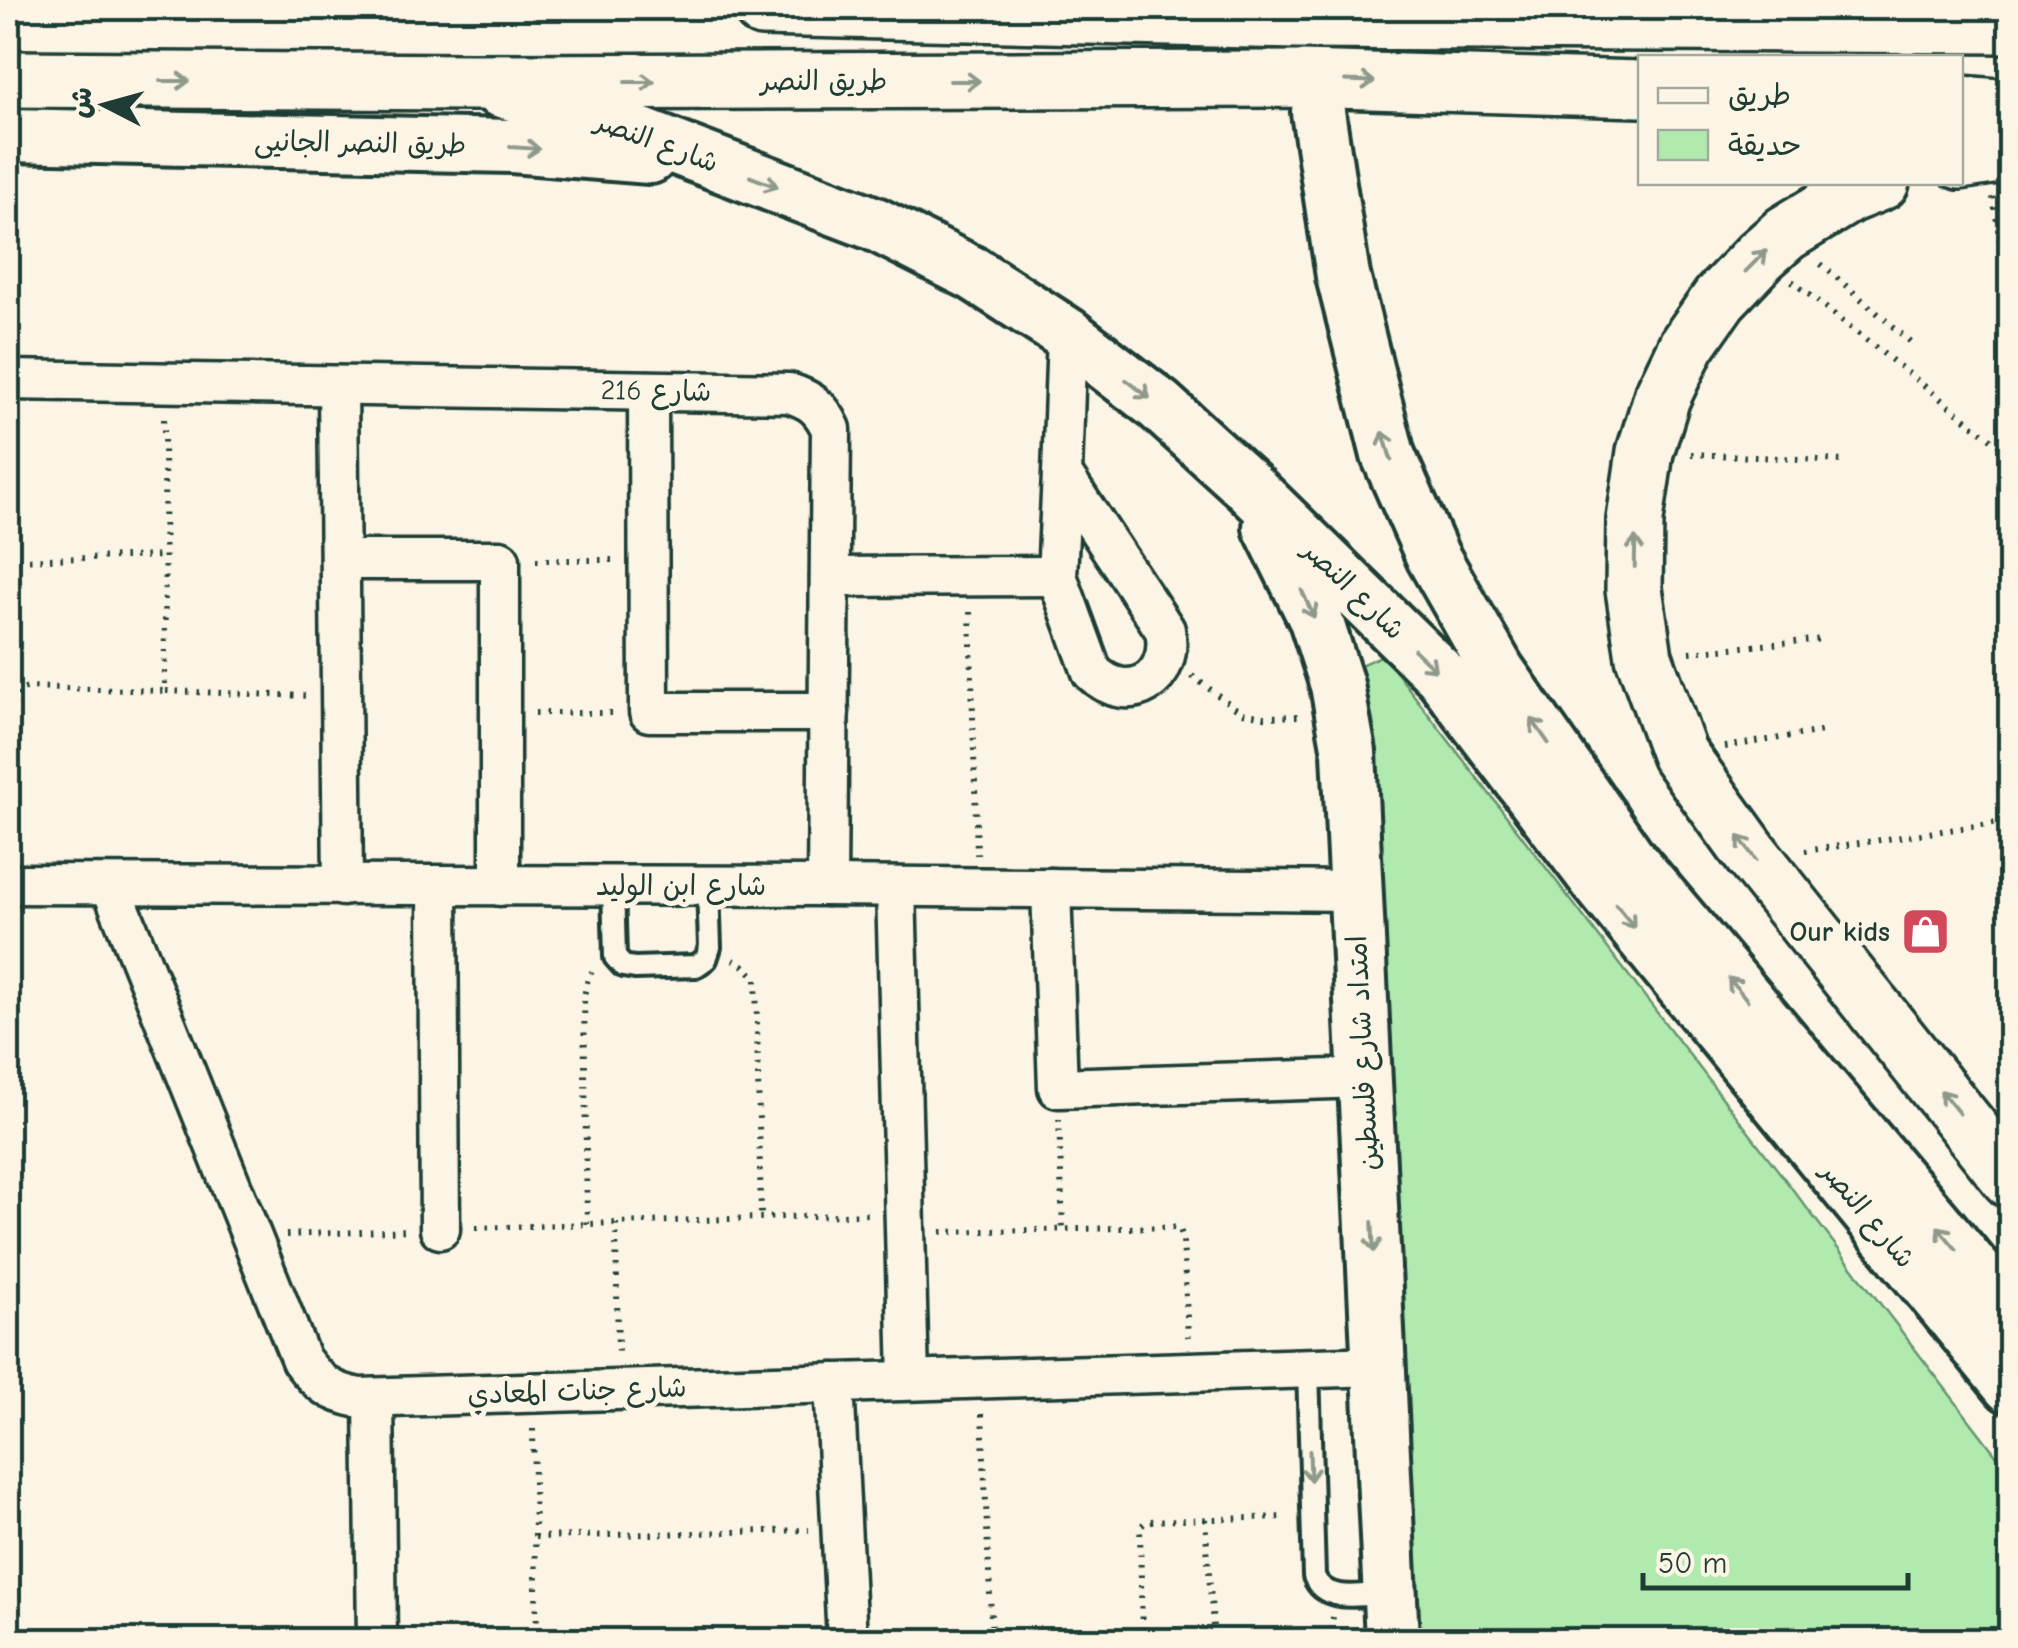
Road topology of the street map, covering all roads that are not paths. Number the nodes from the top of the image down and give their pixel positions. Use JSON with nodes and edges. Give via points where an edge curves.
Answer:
{"nodes":[{"id":1,"x":762,"y":8,"type":"edge"},
{"id":2,"x":2010,"y":25,"type":"edge"},
{"id":3,"x":8,"y":79,"type":"edge"},
{"id":4,"x":473,"y":82,"type":"junction"},
{"id":5,"x":1638,"y":89,"type":"edge"},
{"id":6,"x":1963,"y":104,"type":"edge"},
{"id":7,"x":2010,"y":108,"type":"edge"},
{"id":8,"x":1318,"y":112,"type":"dead end"},
{"id":9,"x":8,"y":134,"type":"edge"},
{"id":10,"x":713,"y":162,"type":"junction"},
{"id":11,"x":1874,"y":185,"type":"edge"},
{"id":12,"x":1067,"y":334,"type":"junction"},
{"id":13,"x":8,"y":380,"type":"edge"},
{"id":14,"x":338,"y":386,"type":"junction"},
{"id":15,"x":648,"y":391,"type":"junction"},
{"id":16,"x":1062,"y":474,"type":"junction"},
{"id":17,"x":1248,"y":486,"type":"junction"},
{"id":18,"x":340,"y":560,"type":"junction"},
{"id":19,"x":830,"y":576,"type":"junction"},
{"id":20,"x":1058,"y":576,"type":"junction"},
{"id":21,"x":828,"y":712,"type":"junction"},
{"id":22,"x":8,"y":884,"type":"edge"},
{"id":23,"x":111,"y":886,"type":"junction"},
{"id":24,"x":343,"y":886,"type":"junction"},
{"id":25,"x":438,"y":886,"type":"junction"},
{"id":26,"x":500,"y":886,"type":"junction"},
{"id":27,"x":614,"y":886,"type":"junction"},
{"id":28,"x":708,"y":886,"type":"junction"},
{"id":29,"x":827,"y":886,"type":"junction"},
{"id":30,"x":896,"y":887,"type":"junction"},
{"id":31,"x":1051,"y":888,"type":"junction"},
{"id":32,"x":1354,"y":891,"type":"junction"},
{"id":33,"x":1364,"y":1078,"type":"junction"},
{"id":34,"x":2010,"y":1179,"type":"edge"},
{"id":35,"x":440,"y":1229,"type":"road end"},
{"id":36,"x":2010,"y":1312,"type":"edge"},
{"id":37,"x":1379,"y":1366,"type":"junction"},
{"id":38,"x":1308,"y":1368,"type":"junction"},
{"id":39,"x":909,"y":1380,"type":"junction"},
{"id":40,"x":834,"y":1384,"type":"junction"},
{"id":41,"x":2010,"y":1386,"type":"edge"},
{"id":42,"x":374,"y":1398,"type":"junction"},
{"id":43,"x":1391,"y":1617,"type":"edge"},
{"id":44,"x":377,"y":1639,"type":"edge"},
{"id":45,"x":848,"y":1640,"type":"edge"}],
"edges":[{"from":1,"to":2,"type":"highway","via":[[1296,21]]},
{"from":3,"to":4,"type":"highway","name":"طريق النصر","one_way":true},
{"from":4,"to":5,"type":"highway","name":"طريق النصر","one_way":true,"via":[[1302,79]]},
{"from":4,"to":10,"type":"main road","name":"شارع النصر","via":[[603,120]]},
{"from":6,"to":7,"type":"highway"},
{"from":36,"to":8,"type":"main road","name":"شارع النصر","one_way":true,"via":[[1630,860],[1489,655],[1433,557],[1388,455],[1342,276]]},
{"from":9,"to":10,"type":"main road","name":"طريق النصر الجانيى","one_way":true,"via":[[512,146]]},
{"from":10,"to":12,"type":"main road","name":"شارع النصر","one_way":true,"via":[[875,224],[974,274]]},
{"from":34,"to":11,"type":"highway","one_way":true,"via":[[1754,858],[1680,754],[1644,657],[1634,589],[1645,452],[1687,345],[1720,298],[1773,244]]},
{"from":12,"to":16,"type":"street"},
{"from":12,"to":17,"type":"main road","name":"شارع النصر","one_way":true},
{"from":13,"to":14,"type":"street","name":"شارع 216"},
{"from":14,"to":15,"type":"street","name":"شارع 216"},
{"from":14,"to":18,"type":"street"},
{"from":15,"to":19,"type":"street","name":"شارع 216","via":[[789,393],[823,411],[831,429]]},
{"from":15,"to":21,"type":"street","via":[[649,712]]},
{"from":16,"to":20,"type":"street"},
{"from":16,"to":20,"type":"street","via":[[1166,630],[1167,658],[1152,680],[1114,687],[1092,672]]},
{"from":17,"to":32,"type":"main road","name":"امتداد شارع فلسطين","one_way":true,"via":[[1316,620],[1337,685],[1349,752]]},
{"from":17,"to":41,"type":"main road","name":"شارع النصر","one_way":true,"via":[[1442,676],[1599,883]]},
{"from":18,"to":24,"type":"street"},
{"from":18,"to":26,"type":"street","via":[[500,560]]},
{"from":19,"to":20,"type":"street"},
{"from":19,"to":21,"type":"street","name":"شارع 216"},
{"from":21,"to":29,"type":"street","name":"شارع 216"},
{"from":22,"to":23,"type":"street","name":"شارع ابن الوليد"},
{"from":23,"to":24,"type":"street","name":"شارع ابن الوليد"},
{"from":23,"to":42,"type":"street","name":"شارع جنات المعادي","via":[[300,1360],[336,1393]]},
{"from":24,"to":25,"type":"street","name":"شارع ابن الوليد"},
{"from":25,"to":26,"type":"street","name":"شارع ابن الوليد"},
{"from":25,"to":35,"type":"street"},
{"from":26,"to":27,"type":"street","name":"شارع ابن الوليد"},
{"from":27,"to":28,"type":"street","name":"شارع ابن الوليد"},
{"from":27,"to":28,"type":"lane","via":[[614,952],[629,968],[702,964],[709,954]]},
{"from":28,"to":29,"type":"street","name":"شارع ابن الوليد"},
{"from":29,"to":30,"type":"street","name":"شارع ابن الوليد"},
{"from":30,"to":31,"type":"street","name":"شارع ابن الوليد"},
{"from":30,"to":39,"type":"street"},
{"from":31,"to":32,"type":"street","name":"شارع ابن الوليد"},
{"from":31,"to":33,"type":"street","via":[[1058,1088]]},
{"from":32,"to":33,"type":"main road","name":"امتداد شارع فلسطين"},
{"from":33,"to":37,"type":"main road","name":"امتداد شارع فلسطين","one_way":true},
{"from":37,"to":38,"type":"street","name":"شارع جنات المعادي"},
{"from":37,"to":43,"type":"main road","name":"امتداد شارع فلسطين"},
{"from":38,"to":39,"type":"street","name":"شارع جنات المعادي"},
{"from":38,"to":43,"type":"lane","one_way":true,"via":[[1314,1576],[1321,1589]]},
{"from":39,"to":40,"type":"street","name":"شارع جنات المعادي"},
{"from":40,"to":42,"type":"street","name":"شارع جنات المعادي"},
{"from":40,"to":45,"type":"street"},
{"from":42,"to":44,"type":"street"}]}
